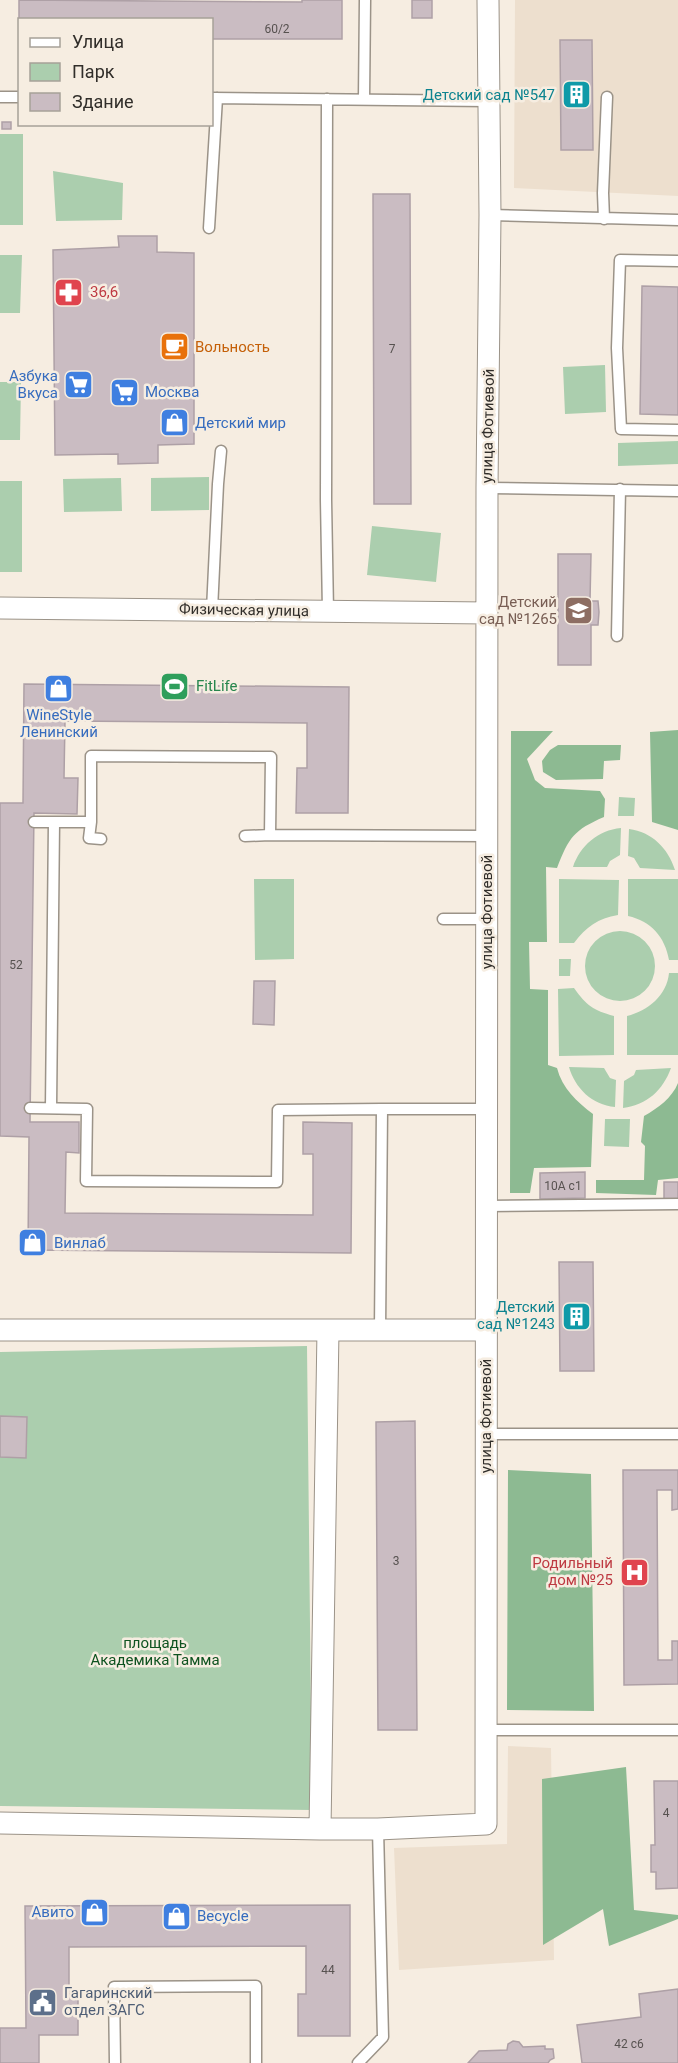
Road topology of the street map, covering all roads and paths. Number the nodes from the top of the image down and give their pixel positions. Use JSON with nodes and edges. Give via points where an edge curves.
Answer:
{"nodes":[{"id":1,"x":365,"y":0,"type":"edge"},
{"id":2,"x":488,"y":0,"type":"edge"},
{"id":3,"x":0,"y":97,"type":"edge"},
{"id":4,"x":18,"y":97,"type":"edge"},
{"id":5,"x":607,"y":97,"type":"dead end"},
{"id":6,"x":214,"y":98,"type":"edge"},
{"id":7,"x":327,"y":99,"type":"junction"},
{"id":8,"x":364,"y":99,"type":"junction"},
{"id":9,"x":488,"y":100,"type":"junction"},
{"id":10,"x":213,"y":124,"type":"edge"},
{"id":11,"x":213,"y":126,"type":"edge"},
{"id":12,"x":490,"y":215,"type":"junction"},
{"id":13,"x":604,"y":219,"type":"junction"},
{"id":14,"x":678,"y":220,"type":"edge"},
{"id":15,"x":209,"y":228,"type":"dead end"},
{"id":16,"x":678,"y":261,"type":"edge"},
{"id":17,"x":678,"y":430,"type":"edge"},
{"id":18,"x":221,"y":451,"type":"dead end"},
{"id":19,"x":487,"y":488,"type":"junction"},
{"id":20,"x":620,"y":489,"type":"junction"},
{"id":21,"x":678,"y":491,"type":"edge"},
{"id":22,"x":0,"y":608,"type":"edge"},
{"id":23,"x":212,"y":610,"type":"junction"},
{"id":24,"x":328,"y":611,"type":"junction"},
{"id":25,"x":487,"y":613,"type":"junction"},
{"id":26,"x":617,"y":636,"type":"dead end"},
{"id":27,"x":34,"y":822,"type":"dead end"},
{"id":28,"x":54,"y":822,"type":"junction"},
{"id":29,"x":91,"y":822,"type":"junction"},
{"id":30,"x":270,"y":835,"type":"junction"},
{"id":31,"x":245,"y":836,"type":"dead end"},
{"id":32,"x":487,"y":836,"type":"junction"},
{"id":33,"x":101,"y":839,"type":"dead end"},
{"id":34,"x":443,"y":919,"type":"dead end"},
{"id":35,"x":487,"y":919,"type":"junction"},
{"id":36,"x":30,"y":1108,"type":"dead end"},
{"id":37,"x":51,"y":1108,"type":"junction"},
{"id":38,"x":382,"y":1109,"type":"junction"},
{"id":39,"x":486,"y":1109,"type":"junction"},
{"id":40,"x":678,"y":1204,"type":"edge"},
{"id":41,"x":486,"y":1206,"type":"junction"},
{"id":42,"x":0,"y":1330,"type":"edge"},
{"id":43,"x":328,"y":1330,"type":"junction"},
{"id":44,"x":380,"y":1330,"type":"junction"},
{"id":45,"x":486,"y":1330,"type":"junction"},
{"id":46,"x":486,"y":1434,"type":"junction"},
{"id":47,"x":678,"y":1434,"type":"edge"},
{"id":48,"x":485,"y":1730,"type":"junction"},
{"id":49,"x":678,"y":1730,"type":"edge"},
{"id":50,"x":0,"y":1823,"type":"edge"},
{"id":51,"x":320,"y":1829,"type":"junction"},
{"id":52,"x":378,"y":1829,"type":"junction"},
{"id":53,"x":115,"y":2063,"type":"edge"},
{"id":54,"x":256,"y":2063,"type":"edge"},
{"id":55,"x":358,"y":2063,"type":"edge"}],
"edges":[{"from":1,"to":8,"type":"lane"},
{"from":2,"to":9,"type":"street","name":"улица Фотиевой"},
{"from":3,"to":4,"type":"lane"},
{"from":5,"to":13,"type":"lane"},
{"from":6,"to":7,"type":"lane"},
{"from":6,"to":10,"type":"lane"},
{"from":7,"to":8,"type":"lane"},
{"from":7,"to":24,"type":"lane"},
{"from":8,"to":9,"type":"lane"},
{"from":9,"to":12,"type":"street","name":"улица Фотиевой"},
{"from":11,"to":15,"type":"lane"},
{"from":12,"to":13,"type":"lane"},
{"from":12,"to":19,"type":"street","name":"улица Фотиевой"},
{"from":13,"to":14,"type":"lane"},
{"from":16,"to":17,"type":"lane","via":[[620,260],[617,348],[621,429]]},
{"from":18,"to":23,"type":"lane"},
{"from":19,"to":20,"type":"lane"},
{"from":19,"to":25,"type":"street","name":"улица Фотиевой"},
{"from":20,"to":21,"type":"lane"},
{"from":20,"to":26,"type":"lane"},
{"from":22,"to":23,"type":"street","name":"Физическая улица"},
{"from":23,"to":24,"type":"street","name":"Физическая улица"},
{"from":24,"to":25,"type":"street","name":"Физическая улица"},
{"from":25,"to":32,"type":"street","name":"улица Фотиевой"},
{"from":27,"to":28,"type":"lane"},
{"from":28,"to":29,"type":"lane"},
{"from":28,"to":37,"type":"lane"},
{"from":29,"to":30,"type":"lane","via":[[92,756],[271,757]]},
{"from":29,"to":33,"type":"lane","via":[[89,838]]},
{"from":30,"to":31,"type":"lane"},
{"from":30,"to":32,"type":"lane"},
{"from":32,"to":35,"type":"street","name":"улица Фотиевой"},
{"from":34,"to":35,"type":"lane"},
{"from":35,"to":39,"type":"street","name":"улица Фотиевой"},
{"from":36,"to":37,"type":"lane"},
{"from":37,"to":38,"type":"lane","via":[[87,1109],[86,1181],[266,1182],[277,1182],[278,1110]]},
{"from":38,"to":39,"type":"lane"},
{"from":38,"to":44,"type":"lane"},
{"from":39,"to":41,"type":"street","name":"улица Фотиевой"},
{"from":40,"to":41,"type":"lane"},
{"from":41,"to":45,"type":"street","name":"улица Фотиевой"},
{"from":42,"to":43,"type":"street"},
{"from":43,"to":44,"type":"street"},
{"from":43,"to":51,"type":"street"},
{"from":44,"to":45,"type":"street"},
{"from":45,"to":46,"type":"street","name":"улица Фотиевой"},
{"from":46,"to":47,"type":"lane"},
{"from":46,"to":48,"type":"street","name":"улица Фотиевой"},
{"from":48,"to":49,"type":"lane"},
{"from":48,"to":52,"type":"street","name":"улица Фотиевой","via":[[486,1824]]},
{"from":50,"to":51,"type":"street"},
{"from":51,"to":52,"type":"street"},
{"from":52,"to":55,"type":"lane","via":[[382,2037]]},
{"from":53,"to":54,"type":"lane","via":[[114,1987],[256,1986]]}]}
